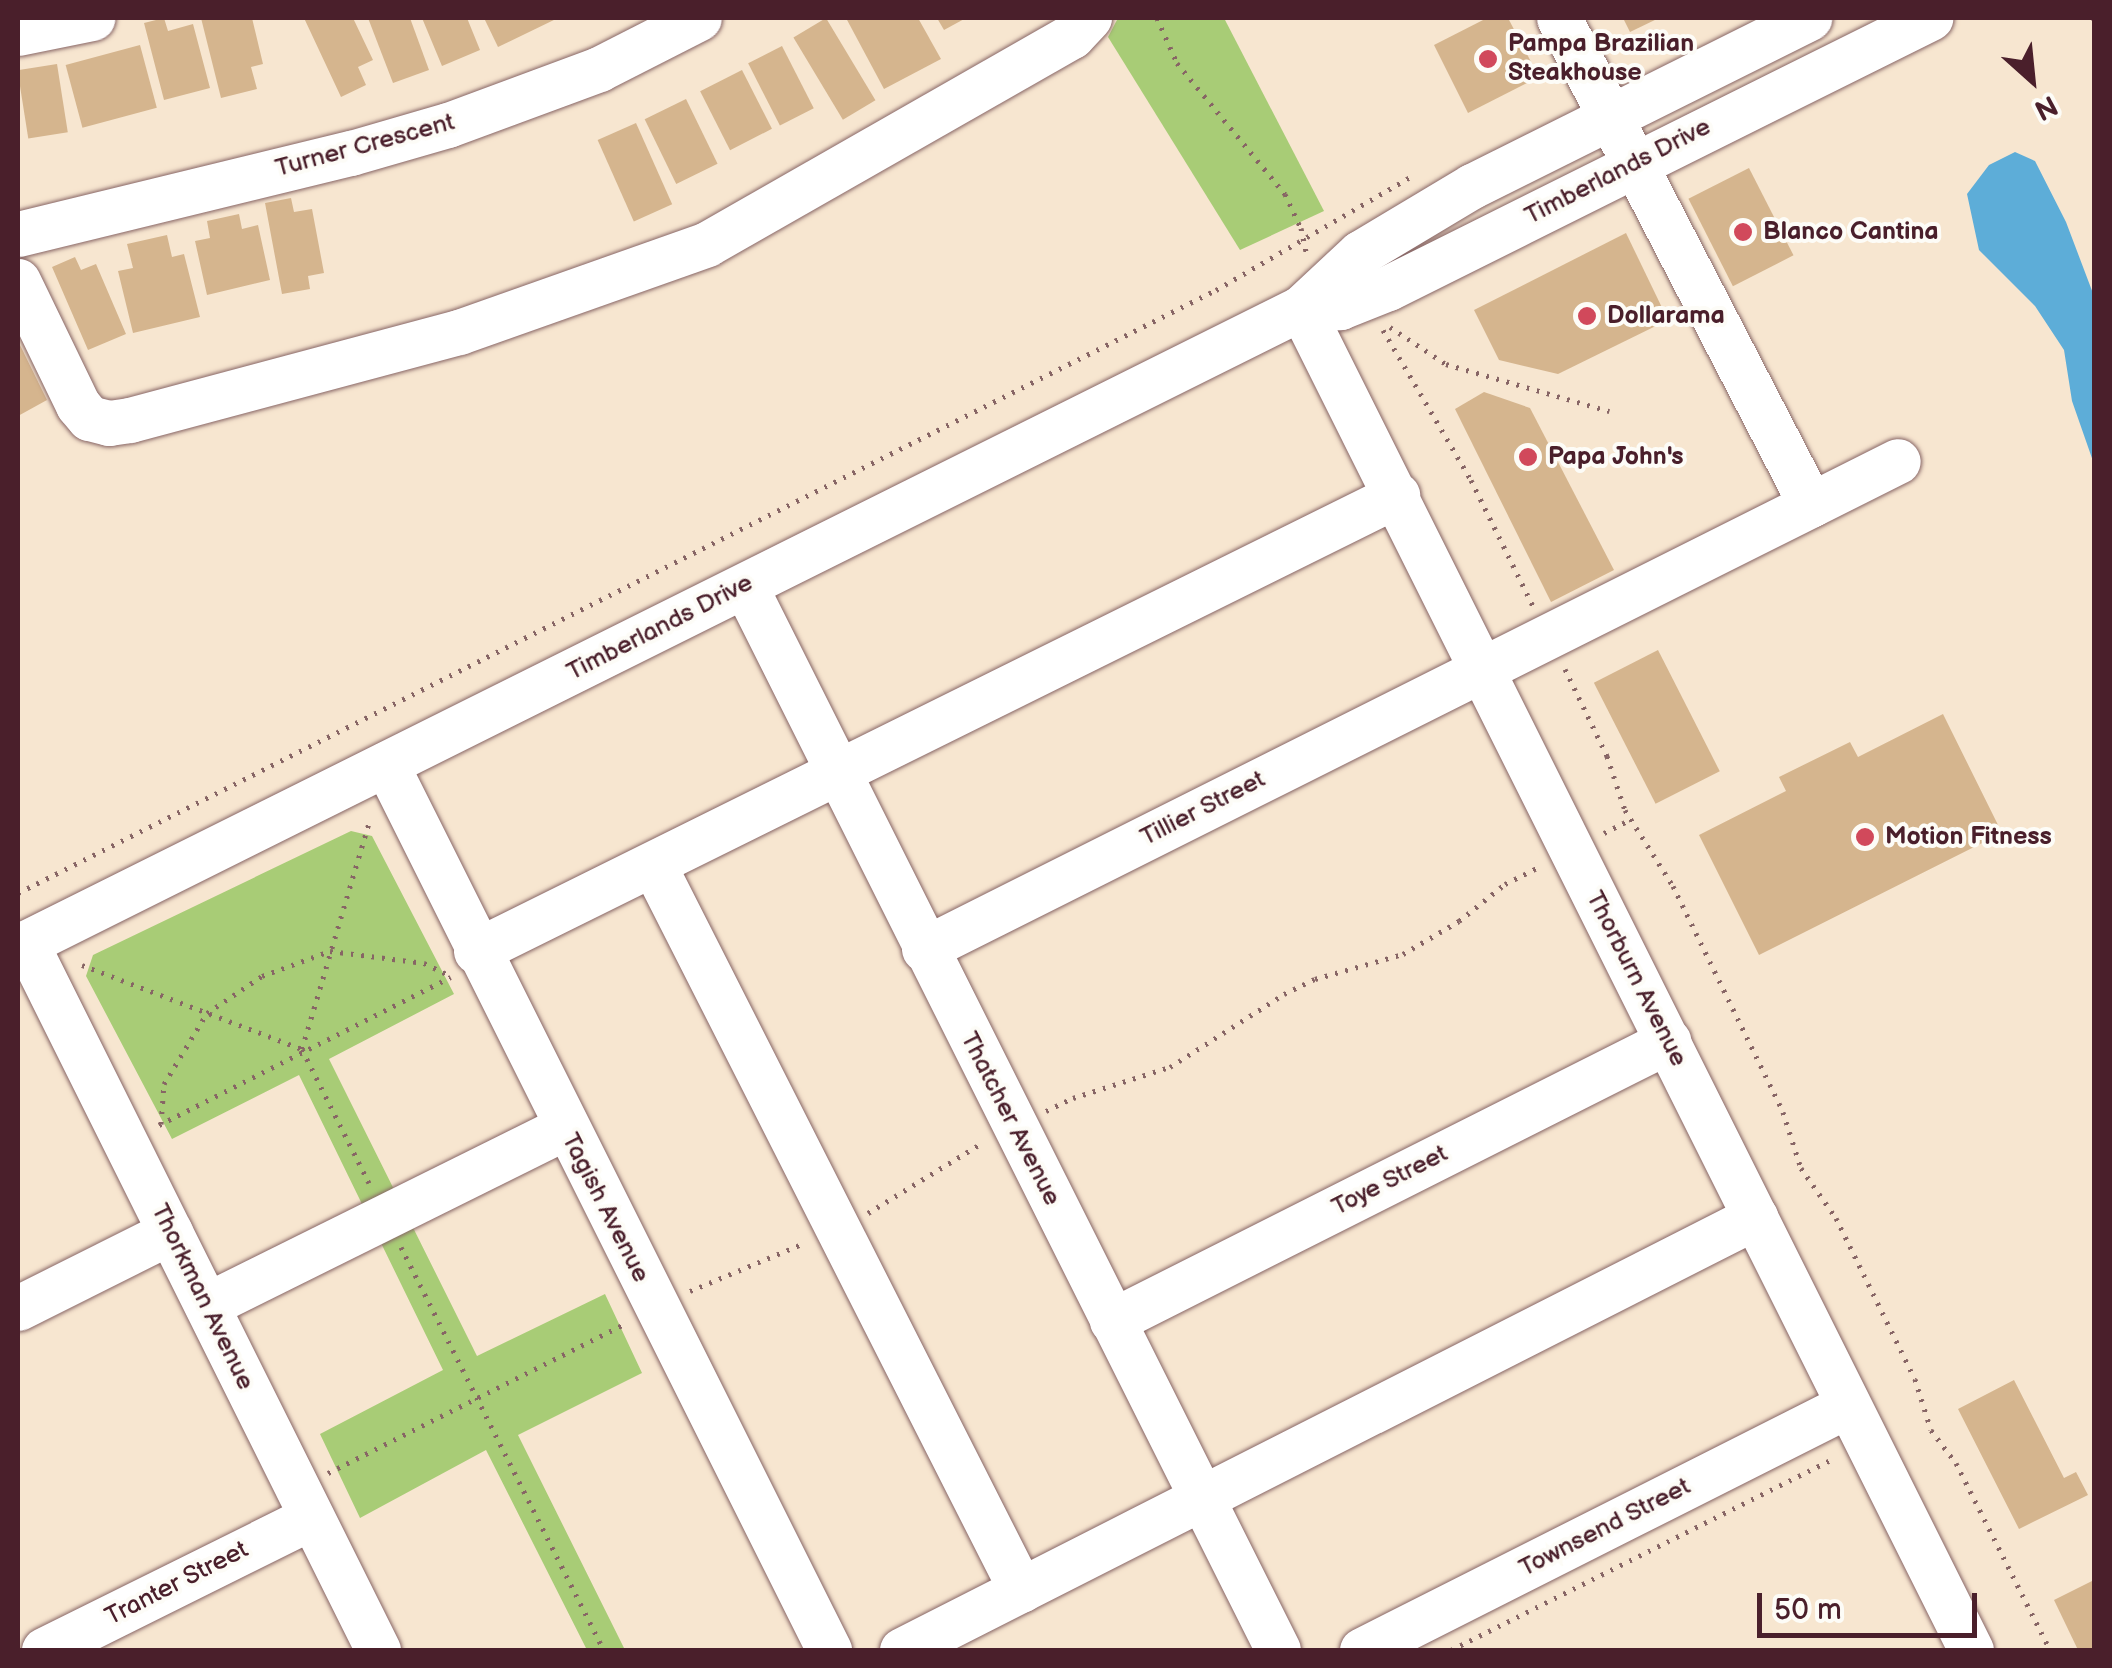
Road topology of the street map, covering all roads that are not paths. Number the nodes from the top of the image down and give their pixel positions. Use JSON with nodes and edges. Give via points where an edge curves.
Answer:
{"nodes":[{"id":1,"x":92,"y":18,"type":"edge"},
{"id":2,"x":699,"y":18,"type":"edge"},
{"id":3,"x":1089,"y":18,"type":"edge"},
{"id":4,"x":1559,"y":18,"type":"edge"},
{"id":5,"x":1809,"y":18,"type":"edge"},
{"id":6,"x":1930,"y":18,"type":"edge"},
{"id":7,"x":18,"y":33,"type":"edge"},
{"id":8,"x":1607,"y":116,"type":"junction"},
{"id":9,"x":1632,"y":165,"type":"junction"},
{"id":10,"x":18,"y":234,"type":"edge"},
{"id":11,"x":18,"y":281,"type":"edge"},
{"id":12,"x":1302,"y":308,"type":"junction"},
{"id":13,"x":1898,"y":461,"type":"dead end"},
{"id":14,"x":1397,"y":495,"type":"junction"},
{"id":15,"x":1811,"y":505,"type":"junction"},
{"id":16,"x":744,"y":586,"type":"junction"},
{"id":17,"x":1482,"y":669,"type":"junction"},
{"id":18,"x":386,"y":764,"type":"junction"},
{"id":19,"x":836,"y":773,"type":"junction"},
{"id":20,"x":654,"y":864,"type":"junction"},
{"id":21,"x":22,"y":945,"type":"edge"},
{"id":22,"x":924,"y":949,"type":"junction"},
{"id":23,"x":476,"y":951,"type":"junction"},
{"id":24,"x":1668,"y":1041,"type":"junction"},
{"id":25,"x":564,"y":1128,"type":"junction"},
{"id":26,"x":1755,"y":1217,"type":"junction"},
{"id":27,"x":170,"y":1232,"type":"junction"},
{"id":28,"x":207,"y":1305,"type":"junction"},
{"id":29,"x":18,"y":1308,"type":"edge"},
{"id":30,"x":1112,"y":1321,"type":"junction"},
{"id":31,"x":1848,"y":1404,"type":"junction"},
{"id":32,"x":1201,"y":1499,"type":"junction"},
{"id":33,"x":310,"y":1518,"type":"junction"},
{"id":34,"x":1020,"y":1590,"type":"junction"},
{"id":35,"x":44,"y":1650,"type":"edge"},
{"id":36,"x":378,"y":1650,"type":"edge"},
{"id":37,"x":828,"y":1650,"type":"edge"},
{"id":38,"x":902,"y":1650,"type":"edge"},
{"id":39,"x":1278,"y":1650,"type":"edge"},
{"id":40,"x":1362,"y":1650,"type":"edge"},
{"id":41,"x":1971,"y":1650,"type":"edge"}],
"edges":[{"from":1,"to":7,"type":"street"},
{"from":2,"to":10,"type":"street","name":"Turner Crescent","via":[[586,74],[448,124]]},
{"from":3,"to":11,"type":"street","via":[[1072,36],[708,244],[459,332],[130,420],[89,418],[78,405]]},
{"from":4,"to":8,"type":"street"},
{"from":5,"to":8,"type":"street","name":"Timberlands Drive"},
{"from":6,"to":9,"type":"street","name":"Timberlands Drive"},
{"from":8,"to":9,"type":"street"},
{"from":8,"to":12,"type":"street","name":"Timberlands Drive","via":[[1360,253]]},
{"from":9,"to":12,"type":"street","name":"Timberlands Drive","via":[[1388,288],[1340,307]]},
{"from":9,"to":15,"type":"street"},
{"from":12,"to":14,"type":"street","name":"Thorburn Avenue"},
{"from":12,"to":16,"type":"street","name":"Timberlands Drive"},
{"from":13,"to":15,"type":"street","name":"Tillier Street"},
{"from":14,"to":17,"type":"street","name":"Thorburn Avenue"},
{"from":14,"to":19,"type":"street"},
{"from":15,"to":17,"type":"street","name":"Tillier Street"},
{"from":16,"to":18,"type":"street","name":"Timberlands Drive"},
{"from":16,"to":19,"type":"street","name":"Thatcher Avenue"},
{"from":17,"to":22,"type":"street","name":"Tillier Street"},
{"from":17,"to":24,"type":"street","name":"Thorburn Avenue"},
{"from":18,"to":21,"type":"street","name":"Timberlands Drive"},
{"from":18,"to":23,"type":"street","name":"Tagish Avenue"},
{"from":19,"to":20,"type":"street"},
{"from":19,"to":22,"type":"street","name":"Thatcher Avenue"},
{"from":20,"to":23,"type":"street"},
{"from":20,"to":34,"type":"street"},
{"from":21,"to":27,"type":"street","name":"Thorkman Avenue"},
{"from":22,"to":30,"type":"street","name":"Thatcher Avenue"},
{"from":23,"to":25,"type":"street","name":"Tagish Avenue"},
{"from":24,"to":26,"type":"street","name":"Thorburn Avenue"},
{"from":24,"to":30,"type":"street","name":"Toye Street"},
{"from":25,"to":28,"type":"street"},
{"from":25,"to":37,"type":"street","name":"Tagish Avenue"},
{"from":26,"to":31,"type":"street","name":"Thorburn Avenue"},
{"from":26,"to":32,"type":"street"},
{"from":27,"to":28,"type":"street","name":"Thorkman Avenue"},
{"from":27,"to":29,"type":"street"},
{"from":28,"to":33,"type":"street","name":"Thorkman Avenue"},
{"from":30,"to":32,"type":"street","name":"Thatcher Avenue"},
{"from":31,"to":40,"type":"street","name":"Townsend Street"},
{"from":31,"to":41,"type":"street","name":"Thorburn Avenue"},
{"from":32,"to":34,"type":"street"},
{"from":32,"to":39,"type":"street","name":"Thatcher Avenue"},
{"from":33,"to":35,"type":"street","name":"Tranter Street"},
{"from":33,"to":36,"type":"street","name":"Thorkman Avenue"},
{"from":34,"to":38,"type":"street"}]}
